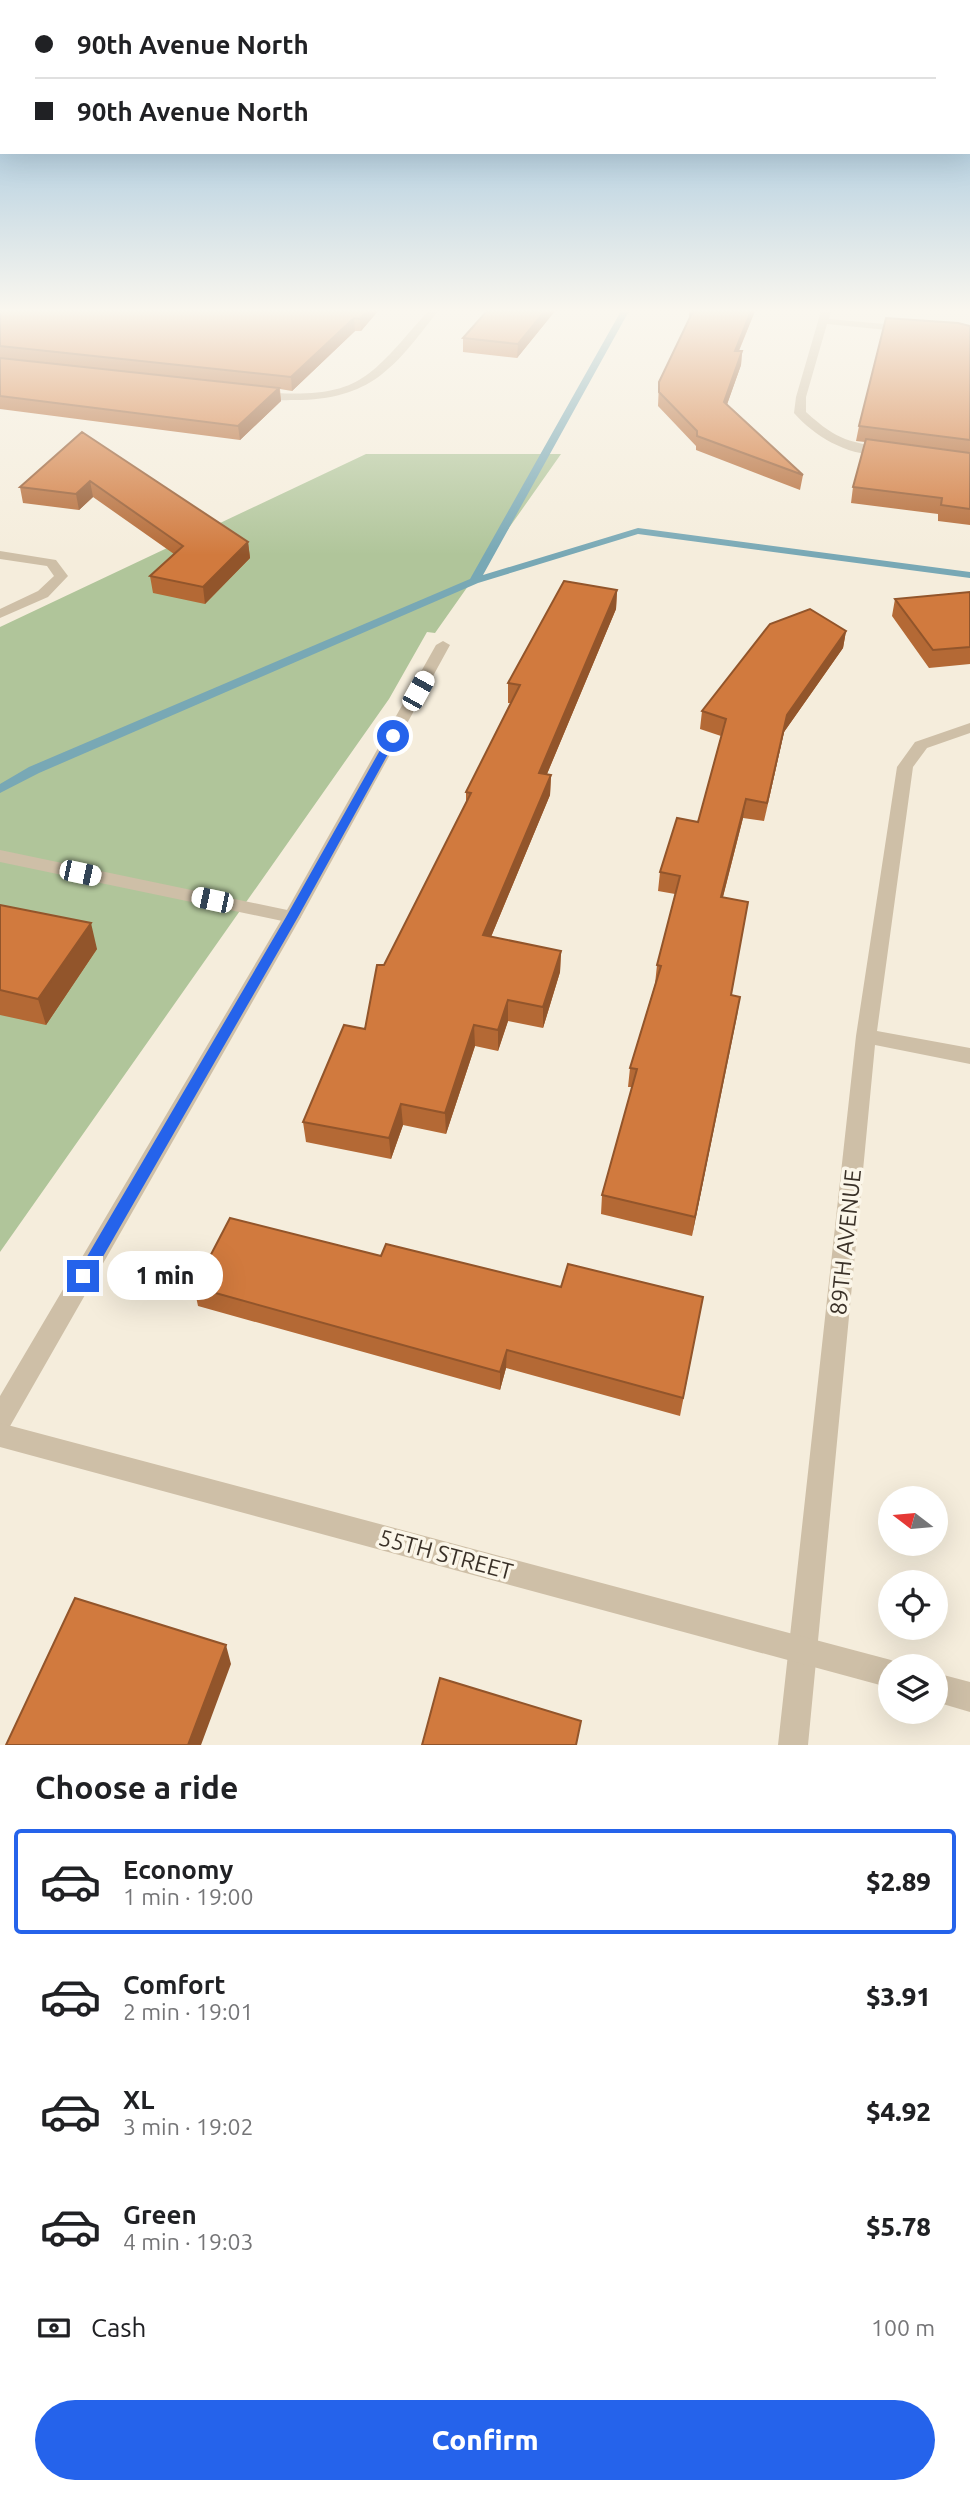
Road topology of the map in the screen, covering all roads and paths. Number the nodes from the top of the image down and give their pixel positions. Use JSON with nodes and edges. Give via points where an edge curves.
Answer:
{"nodes":[{"id":1,"x":334,"y":392,"type":"edge"},
{"id":2,"x":802,"y":392,"type":"edge"},
{"id":3,"x":247,"y":394,"type":"edge"},
{"id":4,"x":901,"y":454,"type":"edge"},
{"id":5,"x":0,"y":555,"type":"edge"},
{"id":6,"x":0,"y":614,"type":"edge"},
{"id":7,"x":443,"y":645,"type":"dead end"},
{"id":8,"x":970,"y":728,"type":"edge"},
{"id":9,"x":0,"y":856,"type":"edge"},
{"id":10,"x":292,"y":917,"type":"junction"},
{"id":11,"x":866,"y":1036,"type":"junction"},
{"id":12,"x":970,"y":1056,"type":"edge"},
{"id":13,"x":0,"y":1420,"type":"edge"},
{"id":14,"x":0,"y":1435,"type":"edge"},
{"id":15,"x":804,"y":1650,"type":"junction"},
{"id":16,"x":878,"y":1670,"type":"edge"},
{"id":17,"x":948,"y":1691,"type":"edge"},
{"id":18,"x":970,"y":1697,"type":"edge"},
{"id":19,"x":793,"y":1745,"type":"edge"}],
"edges":[{"from":1,"to":3,"type":"street","via":[[312,397]]},
{"from":2,"to":4,"type":"street","via":[[800,413],[824,436],[860,449]]},
{"from":5,"to":6,"type":"street","via":[[51,563],[61,576],[43,594]]},
{"from":7,"to":10,"type":"street"},
{"from":8,"to":11,"type":"street","name":"89TH AVENUE","via":[[921,745],[905,767]]},
{"from":9,"to":10,"type":"street"},
{"from":10,"to":13,"type":"street"},
{"from":11,"to":12,"type":"street"},
{"from":11,"to":15,"type":"street","name":"89TH AVENUE"},
{"from":14,"to":15,"type":"street","name":"55TH STREET"},
{"from":15,"to":16,"type":"street","name":"55TH STREET"},
{"from":15,"to":19,"type":"street","name":"89TH AVENUE"},
{"from":17,"to":18,"type":"street"}]}
